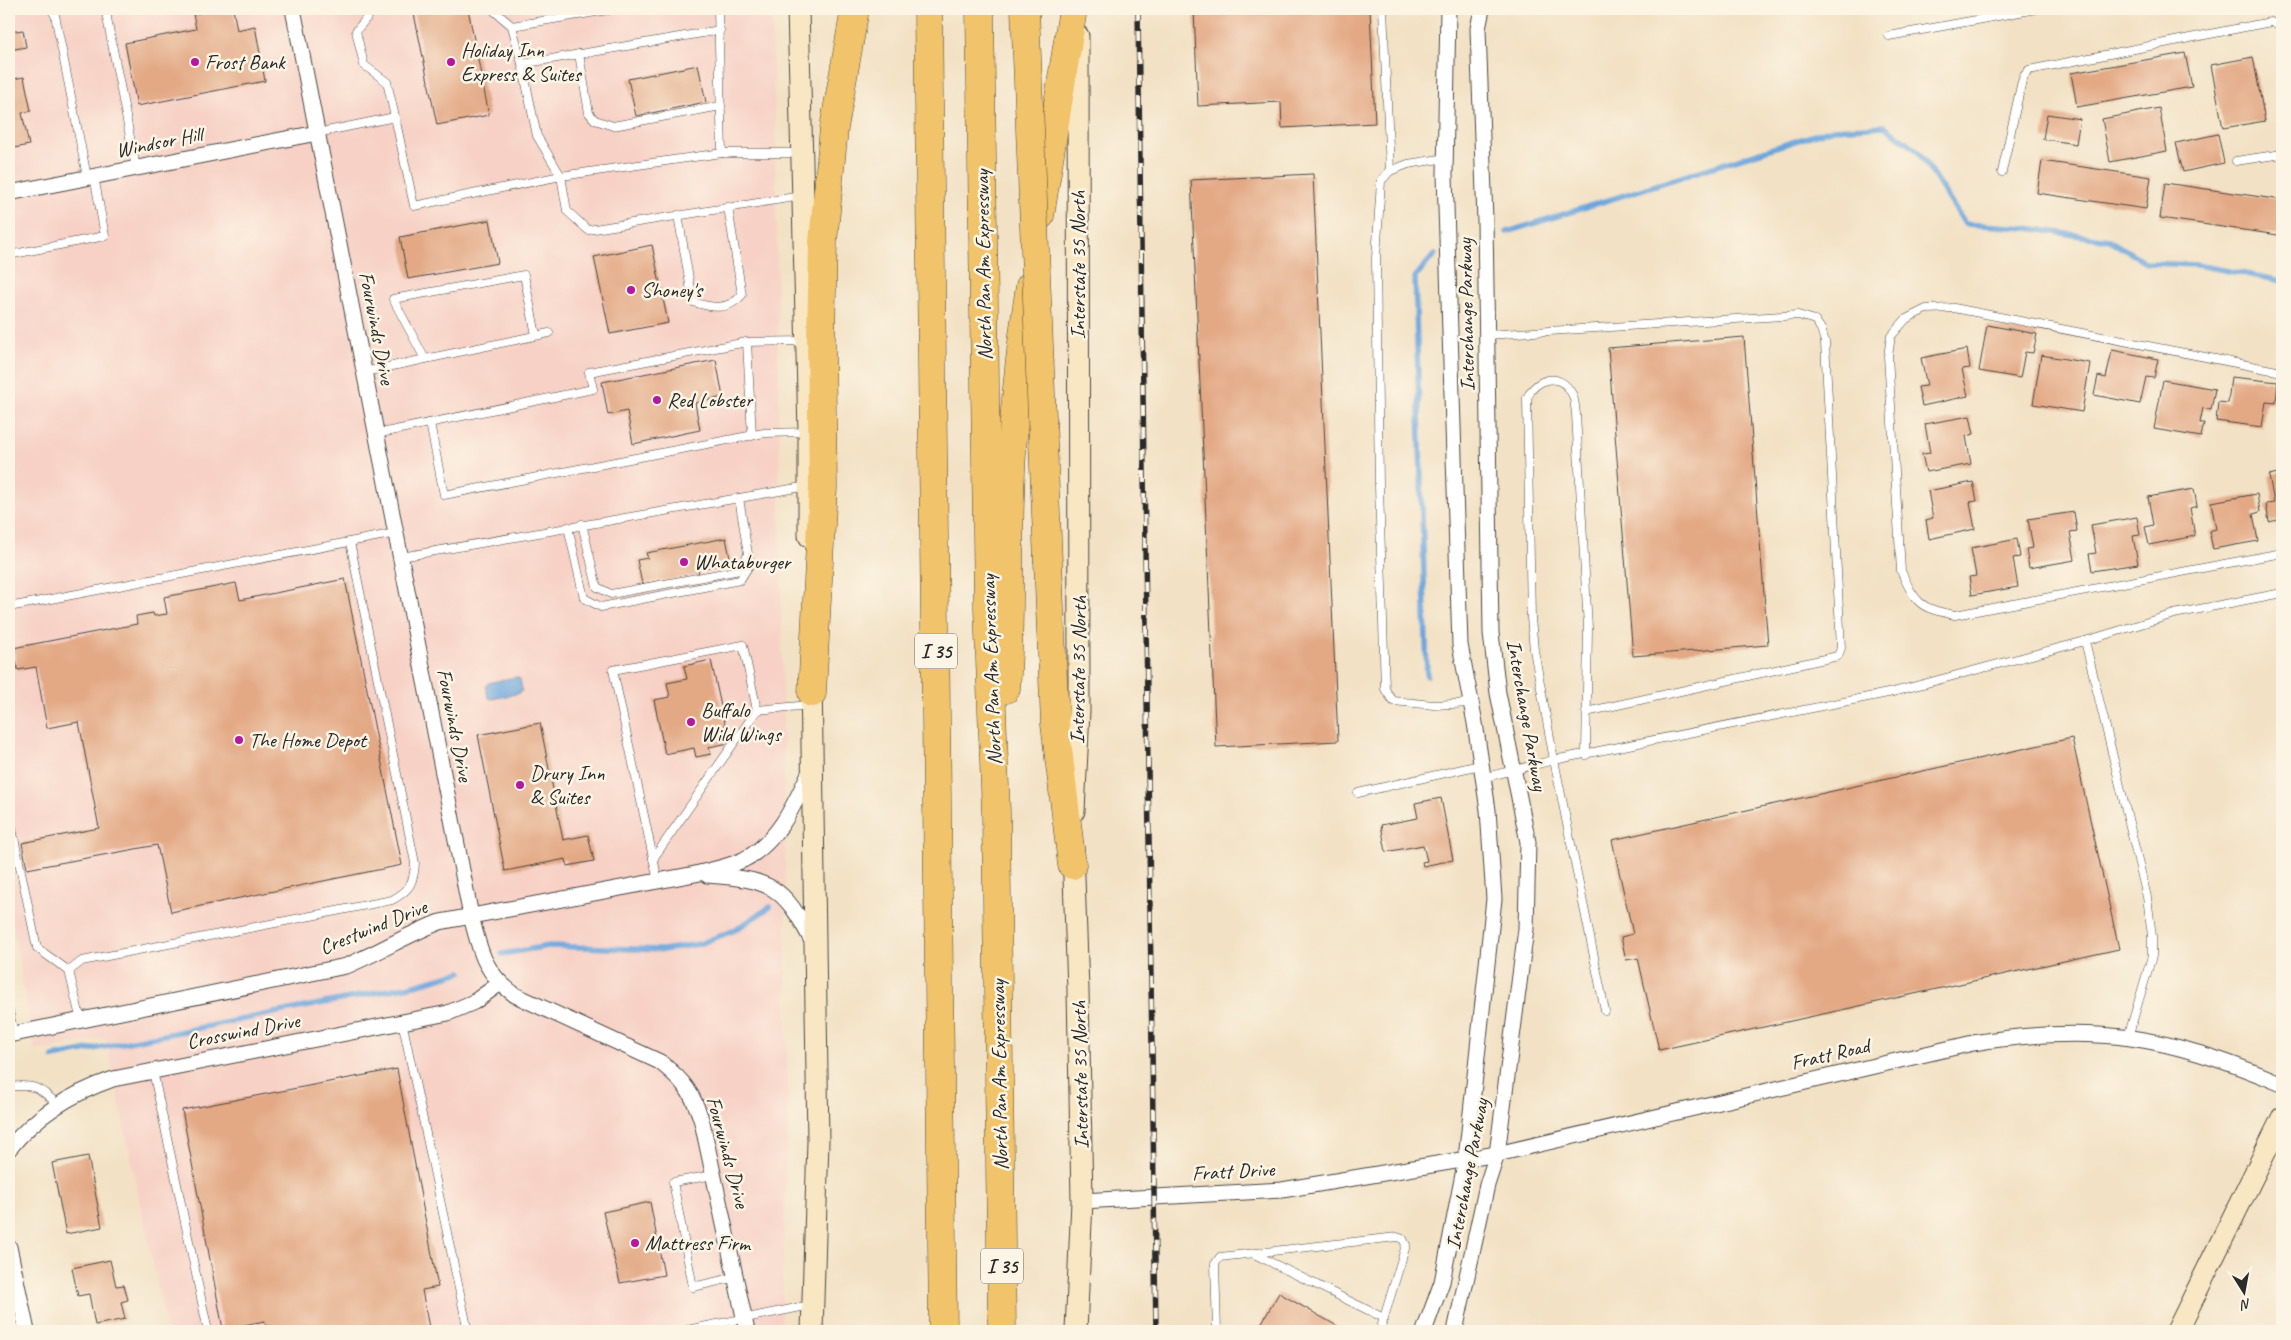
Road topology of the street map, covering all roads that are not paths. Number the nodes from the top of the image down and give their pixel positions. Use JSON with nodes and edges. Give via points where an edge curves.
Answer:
{"nodes":[{"id":1,"x":51,"y":9,"type":"edge"},
{"id":2,"x":107,"y":9,"type":"edge"},
{"id":3,"x":293,"y":9,"type":"edge"},
{"id":4,"x":374,"y":9,"type":"edge"},
{"id":5,"x":492,"y":9,"type":"edge"},
{"id":6,"x":614,"y":9,"type":"edge"},
{"id":7,"x":718,"y":9,"type":"edge"},
{"id":8,"x":798,"y":9,"type":"edge"},
{"id":9,"x":855,"y":9,"type":"edge"},
{"id":10,"x":928,"y":9,"type":"edge"},
{"id":11,"x":980,"y":9,"type":"edge"},
{"id":12,"x":1025,"y":9,"type":"edge"},
{"id":13,"x":1073,"y":9,"type":"edge"},
{"id":14,"x":1077,"y":9,"type":"edge"},
{"id":15,"x":1383,"y":9,"type":"edge"},
{"id":16,"x":1448,"y":9,"type":"edge"},
{"id":17,"x":1482,"y":9,"type":"edge"},
{"id":18,"x":2036,"y":9,"type":"edge"},
{"id":19,"x":2282,"y":25,"type":"edge"},
{"id":20,"x":512,"y":26,"type":"junction"},
{"id":21,"x":720,"y":30,"type":"junction"},
{"id":22,"x":1889,"y":36,"type":"dead end"},
{"id":23,"x":580,"y":54,"type":"junction"},
{"id":24,"x":522,"y":64,"type":"junction"},
{"id":25,"x":721,"y":106,"type":"junction"},
{"id":26,"x":395,"y":117,"type":"junction"},
{"id":27,"x":317,"y":133,"type":"junction"},
{"id":28,"x":722,"y":153,"type":"junction"},
{"id":29,"x":801,"y":153,"type":"junction"},
{"id":30,"x":2282,"y":154,"type":"edge"},
{"id":31,"x":1446,"y":158,"type":"junction"},
{"id":32,"x":2236,"y":161,"type":"dead end"},
{"id":33,"x":136,"y":168,"type":"junction"},
{"id":34,"x":1390,"y":171,"type":"junction"},
{"id":35,"x":2002,"y":172,"type":"dead end"},
{"id":36,"x":561,"y":176,"type":"junction"},
{"id":37,"x":90,"y":177,"type":"junction"},
{"id":38,"x":9,"y":192,"type":"edge"},
{"id":39,"x":802,"y":195,"type":"junction"},
{"id":40,"x":728,"y":207,"type":"junction"},
{"id":41,"x":678,"y":215,"type":"junction"},
{"id":42,"x":9,"y":255,"type":"edge"},
{"id":43,"x":548,"y":333,"type":"dead end"},
{"id":44,"x":536,"y":335,"type":"junction"},
{"id":45,"x":1487,"y":335,"type":"junction"},
{"id":46,"x":806,"y":341,"type":"junction"},
{"id":47,"x":747,"y":342,"type":"junction"},
{"id":48,"x":425,"y":359,"type":"junction"},
{"id":49,"x":364,"y":372,"type":"junction"},
{"id":50,"x":2282,"y":372,"type":"edge"},
{"id":51,"x":430,"y":423,"type":"junction"},
{"id":52,"x":809,"y":432,"type":"junction"},
{"id":53,"x":376,"y":434,"type":"junction"},
{"id":54,"x":752,"y":436,"type":"junction"},
{"id":55,"x":808,"y":486,"type":"junction"},
{"id":56,"x":739,"y":498,"type":"junction"},
{"id":57,"x":582,"y":524,"type":"junction"},
{"id":58,"x":568,"y":527,"type":"junction"},
{"id":59,"x":396,"y":533,"type":"junction"},
{"id":60,"x":350,"y":542,"type":"junction"},
{"id":61,"x":2282,"y":553,"type":"edge"},
{"id":62,"x":748,"y":554,"type":"junction"},
{"id":63,"x":400,"y":557,"type":"junction"},
{"id":64,"x":2282,"y":592,"type":"edge"},
{"id":65,"x":9,"y":607,"type":"edge"},
{"id":66,"x":2085,"y":641,"type":"junction"},
{"id":67,"x":812,"y":699,"type":"junction"},
{"id":68,"x":1471,"y":702,"type":"junction"},
{"id":69,"x":757,"y":710,"type":"junction"},
{"id":70,"x":1586,"y":712,"type":"junction"},
{"id":71,"x":1586,"y":755,"type":"junction"},
{"id":72,"x":1554,"y":760,"type":"junction"},
{"id":73,"x":813,"y":764,"type":"junction"},
{"id":74,"x":1515,"y":771,"type":"junction"},
{"id":75,"x":1481,"y":772,"type":"junction"},
{"id":76,"x":1358,"y":793,"type":"dead end"},
{"id":77,"x":996,"y":813,"type":"junction"},
{"id":78,"x":9,"y":814,"type":"edge"},
{"id":79,"x":653,"y":859,"type":"junction"},
{"id":80,"x":1072,"y":865,"type":"junction"},
{"id":81,"x":696,"y":874,"type":"junction"},
{"id":82,"x":658,"y":881,"type":"junction"},
{"id":83,"x":471,"y":916,"type":"junction"},
{"id":84,"x":816,"y":950,"type":"junction"},
{"id":85,"x":69,"y":971,"type":"junction"},
{"id":86,"x":499,"y":984,"type":"junction"},
{"id":87,"x":9,"y":1011,"type":"edge"},
{"id":88,"x":1605,"y":1011,"type":"dead end"},
{"id":89,"x":81,"y":1021,"type":"junction"},
{"id":90,"x":402,"y":1021,"type":"junction"},
{"id":91,"x":11,"y":1035,"type":"edge"},
{"id":92,"x":2128,"y":1036,"type":"junction"},
{"id":93,"x":153,"y":1071,"type":"junction"},
{"id":94,"x":2282,"y":1084,"type":"edge"},
{"id":95,"x":9,"y":1087,"type":"edge"},
{"id":96,"x":57,"y":1104,"type":"junction"},
{"id":97,"x":2282,"y":1118,"type":"edge"},
{"id":98,"x":9,"y":1149,"type":"edge"},
{"id":99,"x":1497,"y":1154,"type":"junction"},
{"id":100,"x":1466,"y":1159,"type":"junction"},
{"id":101,"x":1386,"y":1173,"type":"joint"},
{"id":102,"x":714,"y":1174,"type":"junction"},
{"id":103,"x":1082,"y":1201,"type":"junction"},
{"id":104,"x":9,"y":1248,"type":"edge"},
{"id":105,"x":1253,"y":1253,"type":"junction"},
{"id":106,"x":736,"y":1277,"type":"junction"},
{"id":107,"x":813,"y":1305,"type":"junction"},
{"id":108,"x":1384,"y":1318,"type":"junction"},
{"id":109,"x":747,"y":1325,"type":"edge"},
{"id":110,"x":27,"y":1331,"type":"edge"},
{"id":111,"x":208,"y":1331,"type":"edge"},
{"id":112,"x":468,"y":1331,"type":"edge"},
{"id":113,"x":682,"y":1331,"type":"edge"},
{"id":114,"x":812,"y":1331,"type":"edge"},
{"id":115,"x":943,"y":1331,"type":"edge"},
{"id":116,"x":1002,"y":1331,"type":"edge"},
{"id":117,"x":1076,"y":1331,"type":"edge"},
{"id":118,"x":1218,"y":1331,"type":"edge"},
{"id":119,"x":1380,"y":1331,"type":"edge"},
{"id":120,"x":1424,"y":1331,"type":"edge"},
{"id":121,"x":1455,"y":1331,"type":"edge"},
{"id":122,"x":2177,"y":1331,"type":"edge"}],
"edges":[{"from":1,"to":37,"type":"lane","via":[[55,14]]},
{"from":2,"to":33,"type":"lane"},
{"from":3,"to":27,"type":"street","name":"Fourwinds Drive"},
{"from":4,"to":26,"type":"lane","via":[[356,31],[364,65],[387,82]]},
{"from":5,"to":20,"type":"lane"},
{"from":6,"to":20,"type":"lane"},
{"from":7,"to":21,"type":"lane"},
{"from":8,"to":29,"type":"main road"},
{"from":9,"to":67,"type":"highway","via":[[834,128],[823,242],[823,488]]},
{"from":10,"to":115,"type":"highway","number":"I 35"},
{"from":11,"to":77,"type":"highway","name":"North Pan Am Expressway","number":"I 35","via":[[988,598]]},
{"from":12,"to":80,"type":"highway","bridge":true,"via":[[1055,724]]},
{"from":13,"to":77,"type":"highway","via":[[1025,318],[1014,422],[1010,497],[1010,642]]},
{"from":14,"to":80,"type":"main road","name":"Interstate 35 North","via":[[1079,711]]},
{"from":15,"to":34,"type":"lane"},
{"from":16,"to":31,"type":"street","name":"Interchange Parkway"},
{"from":17,"to":45,"type":"street","name":"Interchange Parkway","via":[[1478,29]]},
{"from":18,"to":22,"type":"lane"},
{"from":19,"to":35,"type":"lane","via":[[2271,22],[2029,70],[2021,84]]},
{"from":20,"to":24,"type":"lane"},
{"from":21,"to":23,"type":"lane"},
{"from":21,"to":25,"type":"lane"},
{"from":23,"to":24,"type":"lane"},
{"from":23,"to":25,"type":"lane","via":[[589,113],[603,124],[613,126]]},
{"from":24,"to":36,"type":"lane","via":[[538,136]]},
{"from":25,"to":28,"type":"lane"},
{"from":26,"to":27,"type":"lane"},
{"from":26,"to":36,"type":"lane","via":[[414,206]]},
{"from":27,"to":33,"type":"street","name":"Windsor Hill"},
{"from":27,"to":49,"type":"street","name":"Fourwinds Drive"},
{"from":28,"to":29,"type":"lane"},
{"from":28,"to":36,"type":"lane"},
{"from":29,"to":39,"type":"main road"},
{"from":30,"to":32,"type":"lane"},
{"from":31,"to":34,"type":"lane","via":[[1427,159]]},
{"from":31,"to":68,"type":"street","name":"Interchange Parkway","via":[[1460,645]]},
{"from":33,"to":37,"type":"street","name":"Windsor Hill"},
{"from":34,"to":68,"type":"lane","via":[[1381,181],[1376,258],[1385,689],[1393,701],[1434,705]]},
{"from":36,"to":41,"type":"lane","via":[[567,211],[588,230]]},
{"from":37,"to":38,"type":"street","name":"Windsor Hill"},
{"from":37,"to":42,"type":"lane","via":[[105,236]]},
{"from":39,"to":40,"type":"lane"},
{"from":39,"to":46,"type":"main road"},
{"from":40,"to":41,"type":"lane"},
{"from":40,"to":41,"type":"lane","via":[[742,295],[734,303],[714,309],[693,302]]},
{"from":43,"to":44,"type":"lane"},
{"from":44,"to":48,"type":"lane"},
{"from":44,"to":48,"type":"lane","via":[[524,274],[393,299]]},
{"from":45,"to":70,"type":"lane","via":[[1798,316],[1815,320],[1822,329],[1841,648],[1838,656]]},
{"from":45,"to":74,"type":"street","name":"Interchange Parkway","via":[[1491,633],[1498,694]]},
{"from":46,"to":47,"type":"lane"},
{"from":46,"to":52,"type":"main road"},
{"from":47,"to":51,"type":"lane","via":[[589,372],[593,390]]},
{"from":47,"to":54,"type":"lane"},
{"from":48,"to":49,"type":"lane"},
{"from":49,"to":53,"type":"street","name":"Fourwinds Drive"},
{"from":50,"to":61,"type":"lane","via":[[1954,308],[1926,309],[1906,319],[1891,336],[1888,356],[1901,571],[1912,596],[1930,610],[1955,615]]},
{"from":51,"to":53,"type":"lane"},
{"from":51,"to":54,"type":"lane","via":[[444,495]]},
{"from":52,"to":54,"type":"lane"},
{"from":52,"to":55,"type":"main road"},
{"from":53,"to":59,"type":"street","name":"Fourwinds Drive"},
{"from":55,"to":56,"type":"lane"},
{"from":55,"to":67,"type":"main road"},
{"from":56,"to":57,"type":"lane"},
{"from":56,"to":62,"type":"lane"},
{"from":57,"to":58,"type":"lane"},
{"from":57,"to":62,"type":"lane","via":[[597,587],[611,594],[740,570]]},
{"from":58,"to":62,"type":"lane","via":[[584,598],[601,607],[740,580],[750,564]]},
{"from":58,"to":63,"type":"lane"},
{"from":59,"to":60,"type":"lane"},
{"from":59,"to":63,"type":"street","name":"Fourwinds Drive"},
{"from":60,"to":65,"type":"lane"},
{"from":60,"to":85,"type":"lane","via":[[415,864],[410,888],[392,900],[82,961]]},
{"from":63,"to":83,"type":"street","name":"Fourwinds Drive"},
{"from":64,"to":66,"type":"lane","via":[[2174,614]]},
{"from":66,"to":71,"type":"lane","via":[[1893,692]]},
{"from":66,"to":92,"type":"lane","via":[[2147,897],[2152,936],[2152,956]]},
{"from":67,"to":69,"type":"lane"},
{"from":67,"to":73,"type":"main road"},
{"from":68,"to":75,"type":"street","name":"Interchange Parkway"},
{"from":69,"to":79,"type":"lane"},
{"from":69,"to":79,"type":"lane","via":[[743,645],[613,670]]},
{"from":70,"to":71,"type":"lane"},
{"from":70,"to":72,"type":"lane","via":[[1588,628],[1576,414],[1572,394],[1555,380],[1544,381],[1532,388],[1527,398],[1531,618]]},
{"from":71,"to":72,"type":"lane"},
{"from":72,"to":74,"type":"lane"},
{"from":72,"to":88,"type":"lane"},
{"from":73,"to":81,"type":"street","name":"Crestwind Drive","via":[[794,806],[761,849],[728,865]]},
{"from":73,"to":84,"type":"main road"},
{"from":74,"to":75,"type":"lane"},
{"from":74,"to":99,"type":"street","name":"Interchange Parkway","via":[[1528,842],[1526,929]]},
{"from":75,"to":76,"type":"lane"},
{"from":75,"to":100,"type":"street","name":"Interchange Parkway","via":[[1488,810],[1494,899]]},
{"from":77,"to":116,"type":"highway","name":"North Pan Am Expressway","number":"I 35"},
{"from":78,"to":85,"type":"lane","via":[[37,948]]},
{"from":79,"to":82,"type":"lane"},
{"from":80,"to":103,"type":"main road","name":"Interstate 35 North"},
{"from":81,"to":82,"type":"street","name":"Crestwind Drive"},
{"from":81,"to":84,"type":"street","name":"Crestwind Drive","via":[[755,880],[770,886],[796,911]]},
{"from":82,"to":83,"type":"street","name":"Crestwind Drive"},
{"from":83,"to":86,"type":"street","name":"Fourwinds Drive","via":[[480,952]]},
{"from":83,"to":89,"type":"street","name":"Crestwind Drive","via":[[418,930],[346,966]]},
{"from":84,"to":107,"type":"main road","via":[[818,1141]]},
{"from":85,"to":89,"type":"lane"},
{"from":86,"to":90,"type":"street","name":"Crosswind Drive","via":[[474,1002],[448,1012]]},
{"from":86,"to":102,"type":"street","name":"Fourwinds Drive","via":[[533,1005],[660,1062],[679,1077],[695,1099]]},
{"from":87,"to":91,"type":"lane"},
{"from":89,"to":91,"type":"street","name":"Crestwind Drive"},
{"from":90,"to":93,"type":"street","name":"Crosswind Drive"},
{"from":90,"to":112,"type":"lane"},
{"from":92,"to":94,"type":"street","name":"Fratt Road","via":[[2206,1054]]},
{"from":92,"to":99,"type":"street","name":"Fratt Road","via":[[2067,1032],[1973,1043]]},
{"from":93,"to":96,"type":"street","name":"Crosswind Drive","via":[[95,1085]]},
{"from":93,"to":111,"type":"lane"},
{"from":95,"to":96,"type":"lane","via":[[26,1085],[42,1090]]},
{"from":96,"to":98,"type":"street","name":"Crosswind Drive"},
{"from":97,"to":122,"type":"main road"},
{"from":99,"to":100,"type":"street","name":"Fratt Road"},
{"from":99,"to":121,"type":"street","name":"Interchange Parkway","via":[[1487,1185]]},
{"from":100,"to":101,"type":"street","name":"Fratt Road"},
{"from":100,"to":120,"type":"street","name":"Interchange Parkway","via":[[1442,1282]]},
{"from":101,"to":103,"type":"street","name":"Fratt Drive","via":[[1282,1190]]},
{"from":102,"to":106,"type":"street","name":"Fourwinds Drive"},
{"from":102,"to":106,"type":"lane","via":[[673,1182],[693,1287]]},
{"from":103,"to":117,"type":"main road","name":"Interstate 35 North"},
{"from":104,"to":110,"type":"street"},
{"from":105,"to":108,"type":"lane"},
{"from":105,"to":108,"type":"lane","via":[[1403,1239],[1406,1245]]},
{"from":105,"to":118,"type":"lane","via":[[1220,1257],[1215,1264]]},
{"from":106,"to":109,"type":"street","name":"Fourwinds Drive"},
{"from":107,"to":109,"type":"lane"},
{"from":107,"to":114,"type":"main road"},
{"from":108,"to":119,"type":"lane"},
{"from":109,"to":113,"type":"lane"}]}
